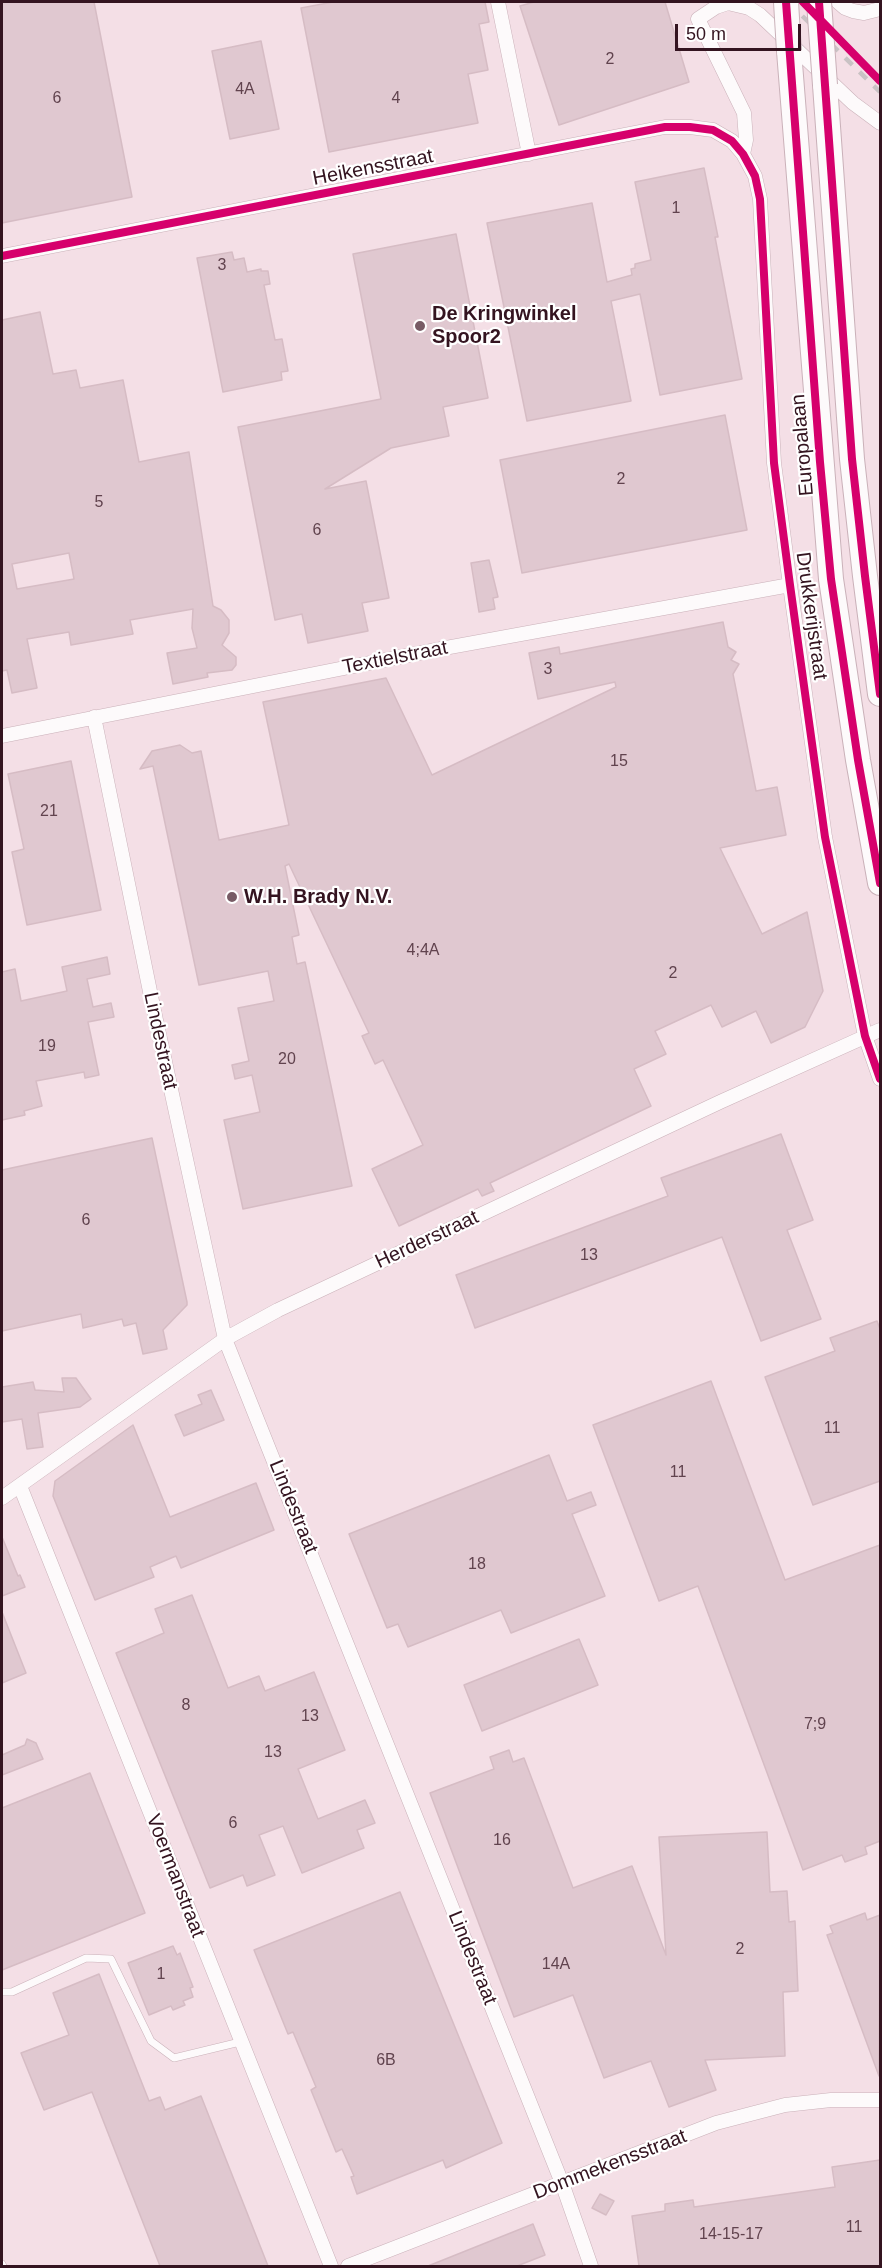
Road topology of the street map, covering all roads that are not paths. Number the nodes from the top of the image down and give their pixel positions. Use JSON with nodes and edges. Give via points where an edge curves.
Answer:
{"nodes":[{"id":1,"x":498,"y":2,"type":"edge"},
{"id":2,"x":786,"y":2,"type":"edge"},
{"id":3,"x":819,"y":2,"type":"edge"},
{"id":4,"x":838,"y":2,"type":"edge"},
{"id":5,"x":880,"y":9,"type":"edge"},
{"id":6,"x":880,"y":123,"type":"edge"},
{"id":7,"x":529,"y":154,"type":"junction"},
{"id":8,"x":743,"y":154,"type":"junction"},
{"id":9,"x":2,"y":256,"type":"edge"},
{"id":10,"x":790,"y":585,"type":"junction"},
{"id":11,"x":880,"y":694,"type":"edge"},
{"id":12,"x":94,"y":717,"type":"junction"},
{"id":13,"x":2,"y":736,"type":"edge"},
{"id":14,"x":880,"y":883,"type":"edge"},
{"id":15,"x":880,"y":1030,"type":"edge"},
{"id":16,"x":865,"y":1036,"type":"junction"},
{"id":17,"x":880,"y":1079,"type":"edge"},
{"id":18,"x":225,"y":1339,"type":"junction"},
{"id":19,"x":20,"y":1486,"type":"junction"},
{"id":20,"x":2,"y":1498,"type":"edge"},
{"id":21,"x":2,"y":1992,"type":"edge"},
{"id":22,"x":240,"y":2042,"type":"junction"},
{"id":23,"x":880,"y":2100,"type":"edge"},
{"id":24,"x":562,"y":2183,"type":"junction"},
{"id":25,"x":332,"y":2266,"type":"edge"},
{"id":26,"x":348,"y":2266,"type":"edge"},
{"id":27,"x":591,"y":2266,"type":"edge"}],
"edges":[{"from":1,"to":7,"type":"street"},
{"from":2,"to":14,"type":"highway","name":"Europalaan","bridge":true,"via":[[831,579]]},
{"from":3,"to":11,"type":"highway","bridge":true,"via":[[852,459]]},
{"from":4,"to":5,"type":"street","via":[[864,13]]},
{"from":6,"to":8,"type":"street","via":[[853,104],[760,15],[728,3],[699,19],[744,113]]},
{"from":7,"to":8,"type":"street","name":"Heikensstraat","via":[[665,127],[690,127],[713,130],[732,141]]},
{"from":7,"to":9,"type":"street","name":"Heikensstraat"},
{"from":8,"to":10,"type":"street","name":"Drukkerijstraat","via":[[755,176],[760,199],[774,463]]},
{"from":10,"to":12,"type":"street","name":"Textielstraat"},
{"from":10,"to":16,"type":"street","name":"Drukkerijstraat","via":[[825,837]]},
{"from":12,"to":13,"type":"street","name":"Textielstraat"},
{"from":12,"to":18,"type":"street","name":"Lindestraat"},
{"from":15,"to":16,"type":"street","name":"Herderstraat"},
{"from":16,"to":17,"type":"street","name":"Drukkerijstraat"},
{"from":16,"to":18,"type":"street","name":"Herderstraat","via":[[278,1310]]},
{"from":18,"to":19,"type":"street","name":"Herderstraat"},
{"from":18,"to":24,"type":"street","name":"Lindestraat"},
{"from":19,"to":20,"type":"street","name":"Herderstraat"},
{"from":19,"to":22,"type":"street","name":"Voermanstraat"},
{"from":21,"to":22,"type":"lane","via":[[12,1992],[86,1958],[111,1959],[151,2041],[174,2058]]},
{"from":22,"to":25,"type":"street","name":"Voermanstraat"},
{"from":23,"to":24,"type":"street","name":"Dommekensstraat","via":[[831,2100],[748,2114]]},
{"from":24,"to":26,"type":"street","name":"Dommekensstraat"},
{"from":24,"to":27,"type":"street","name":"Lindestraat"}]}
